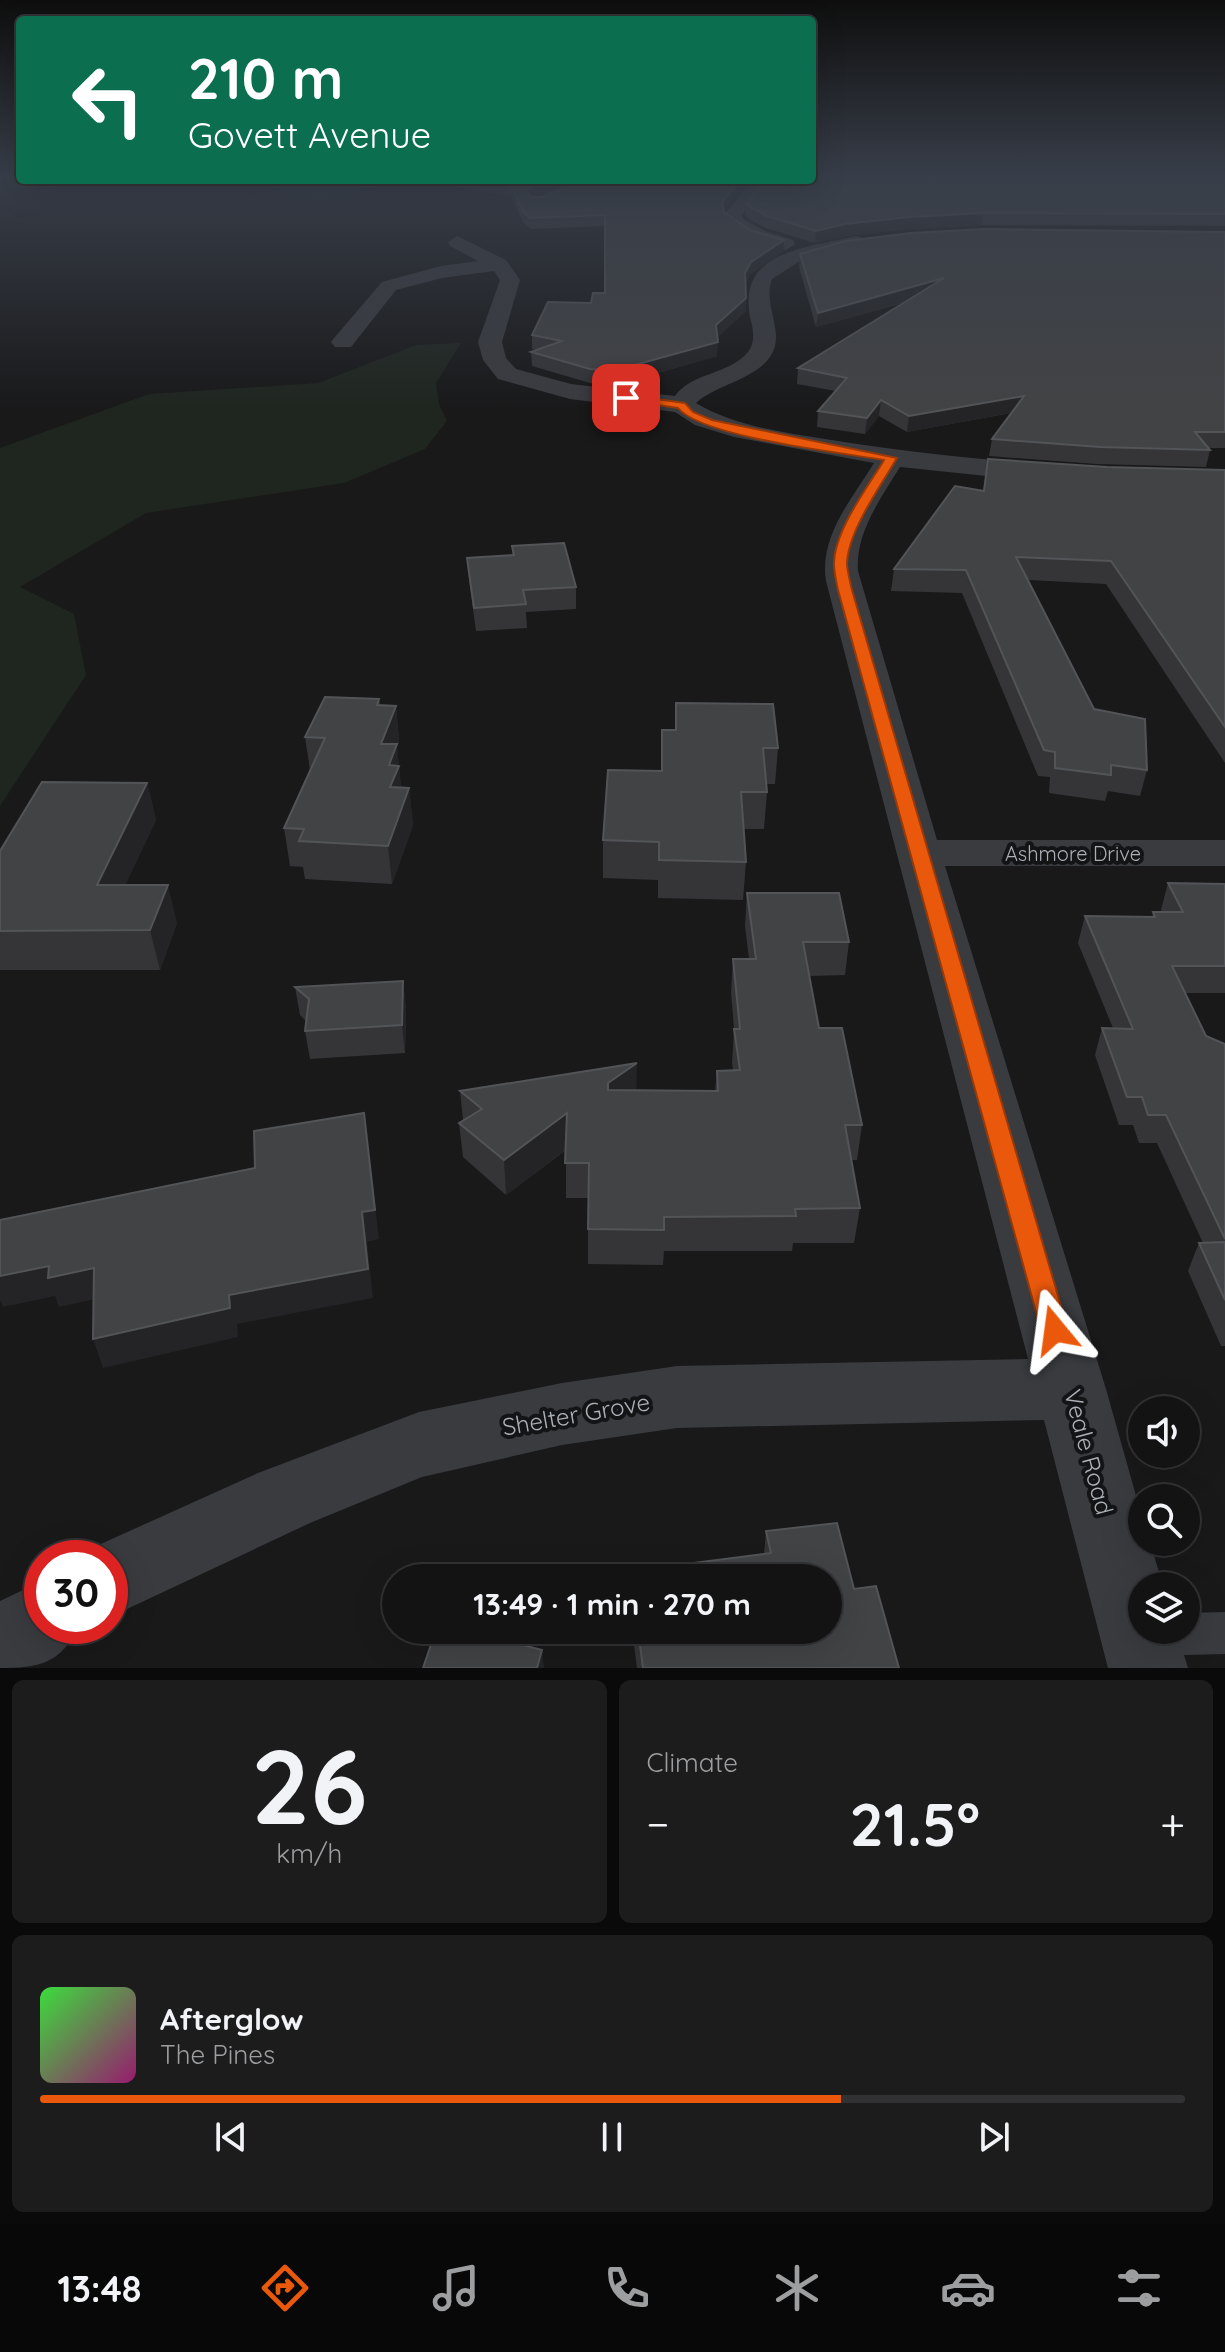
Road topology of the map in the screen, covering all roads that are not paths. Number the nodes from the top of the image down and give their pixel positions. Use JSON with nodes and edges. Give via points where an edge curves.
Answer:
{"nodes":[{"id":1,"x":478,"y":253,"type":"edge"},
{"id":2,"x":806,"y":253,"type":"edge"},
{"id":3,"x":499,"y":264,"type":"junction"},
{"id":4,"x":343,"y":342,"type":"dead end"},
{"id":5,"x":682,"y":405,"type":"junction"},
{"id":6,"x":891,"y":458,"type":"junction"},
{"id":7,"x":1071,"y":475,"type":"edge"},
{"id":8,"x":921,"y":853,"type":"junction"},
{"id":9,"x":1225,"y":853,"type":"edge"},
{"id":10,"x":1072,"y":1389,"type":"junction"},
{"id":11,"x":128,"y":1571,"type":"edge"},
{"id":12,"x":24,"y":1631,"type":"edge"},
{"id":13,"x":1225,"y":1633,"type":"edge"},
{"id":14,"x":0,"y":1645,"type":"edge"},
{"id":15,"x":1144,"y":1652,"type":"edge"}],
"edges":[{"from":1,"to":3,"type":"street"},
{"from":2,"to":5,"type":"street","via":[[774,266],[759,282],[756,300],[765,340],[761,352],[738,372],[696,390]]},
{"from":3,"to":4,"type":"street","via":[[389,286]]},
{"from":3,"to":5,"type":"street","via":[[510,280],[490,342],[495,360],[507,374],[570,391]]},
{"from":5,"to":6,"type":"street","via":[[708,422]]},
{"from":6,"to":7,"type":"street"},
{"from":6,"to":8,"type":"street","name":"Veale Road","via":[[861,509],[841,564]]},
{"from":8,"to":9,"type":"street","name":"Ashmore Drive"},
{"from":8,"to":10,"type":"street","name":"Veale Road"},
{"from":10,"to":11,"type":"street","name":"Shelter Grove","via":[[677,1397],[562,1414],[419,1445],[284,1498]]},
{"from":10,"to":15,"type":"street","name":"Veale Road"},
{"from":12,"to":14,"type":"street"},
{"from":13,"to":15,"type":"lane"}]}
